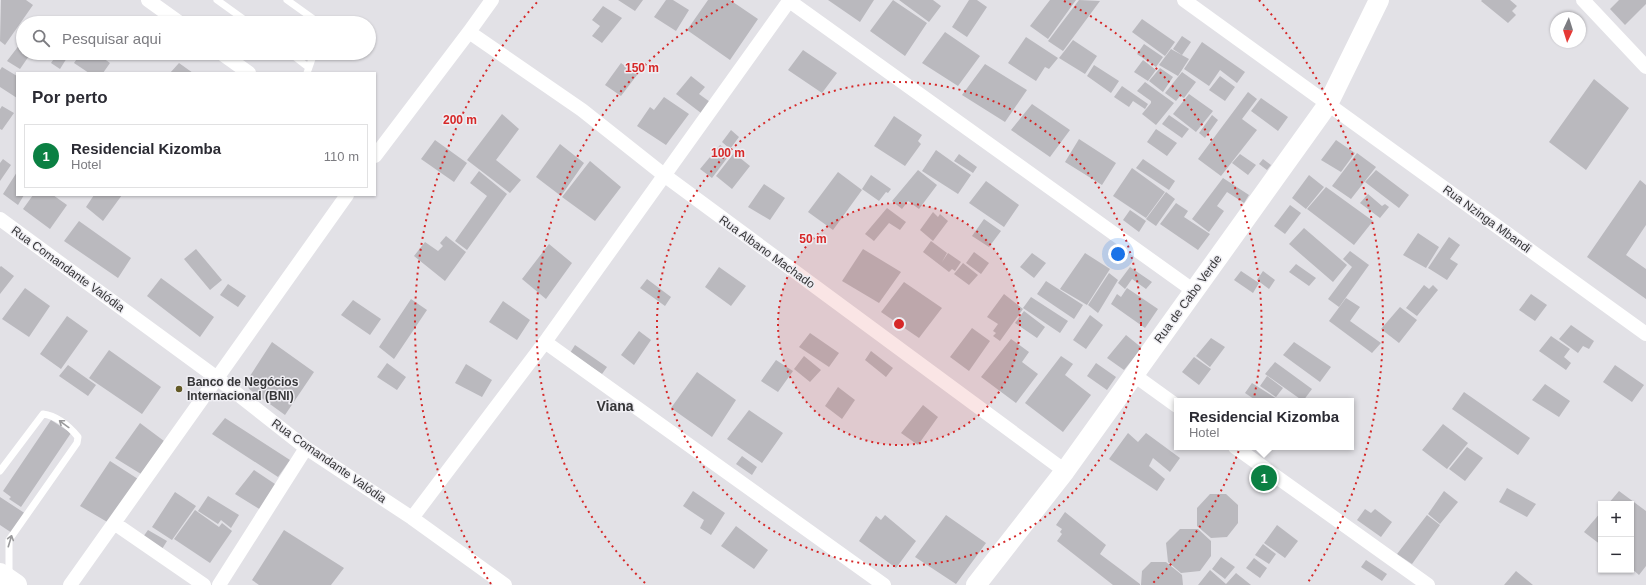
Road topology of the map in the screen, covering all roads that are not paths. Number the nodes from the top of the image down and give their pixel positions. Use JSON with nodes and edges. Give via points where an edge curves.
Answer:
{"nodes":[{"id":1,"x":148,"y":0,"type":"edge"},
{"id":2,"x":217,"y":0,"type":"edge"},
{"id":3,"x":287,"y":0,"type":"edge"},
{"id":4,"x":492,"y":0,"type":"edge"},
{"id":5,"x":788,"y":0,"type":"edge"},
{"id":6,"x":1184,"y":0,"type":"edge"},
{"id":7,"x":1379,"y":0,"type":"edge"},
{"id":8,"x":1583,"y":0,"type":"edge"},
{"id":9,"x":170,"y":16,"type":"edge"},
{"id":10,"x":239,"y":16,"type":"edge"},
{"id":11,"x":309,"y":16,"type":"edge"},
{"id":12,"x":469,"y":32,"type":"junction"},
{"id":13,"x":231,"y":60,"type":"edge"},
{"id":14,"x":297,"y":60,"type":"edge"},
{"id":15,"x":312,"y":60,"type":"edge"},
{"id":16,"x":1646,"y":67,"type":"edge"},
{"id":17,"x":308,"y":70,"type":"edge"},
{"id":18,"x":248,"y":72,"type":"edge"},
{"id":19,"x":1328,"y":104,"type":"junction"},
{"id":20,"x":376,"y":155,"type":"edge"},
{"id":21,"x":664,"y":175,"type":"junction"},
{"id":22,"x":346,"y":196,"type":"edge"},
{"id":23,"x":0,"y":219,"type":"edge"},
{"id":24,"x":1194,"y":291,"type":"junction"},
{"id":25,"x":1646,"y":334,"type":"edge"},
{"id":26,"x":545,"y":342,"type":"junction"},
{"id":27,"x":1134,"y":375,"type":"junction"},
{"id":28,"x":217,"y":378,"type":"junction"},
{"id":29,"x":1174,"y":404,"type":"edge"},
{"id":30,"x":306,"y":448,"type":"junction"},
{"id":31,"x":1239,"y":450,"type":"edge"},
{"id":32,"x":0,"y":471,"type":"edge"},
{"id":33,"x":1065,"y":471,"type":"junction"},
{"id":34,"x":412,"y":518,"type":"junction"},
{"id":35,"x":114,"y":523,"type":"junction"},
{"id":36,"x":8,"y":579,"type":"edge"},
{"id":37,"x":498,"y":583,"type":"edge"},
{"id":38,"x":70,"y":585,"type":"edge"},
{"id":39,"x":204,"y":585,"type":"edge"},
{"id":40,"x":219,"y":585,"type":"edge"},
{"id":41,"x":884,"y":585,"type":"edge"},
{"id":42,"x":976,"y":585,"type":"edge"},
{"id":43,"x":1428,"y":585,"type":"edge"}],
"edges":[{"from":1,"to":9,"type":"street"},
{"from":2,"to":10,"type":"lane"},
{"from":3,"to":11,"type":"lane"},
{"from":4,"to":12,"type":"street"},
{"from":5,"to":21,"type":"street"},
{"from":5,"to":24,"type":"street"},
{"from":6,"to":19,"type":"street","name":"Rua Nzinga Mbandi"},
{"from":7,"to":19,"type":"main road","name":"Rua de Cabo Verde"},
{"from":8,"to":16,"type":"street"},
{"from":12,"to":20,"type":"street"},
{"from":12,"to":21,"type":"street","name":"Rua Albano Machado","via":[[582,110]]},
{"from":13,"to":18,"type":"street"},
{"from":14,"to":17,"type":"lane"},
{"from":15,"to":17,"type":"lane"},
{"from":19,"to":24,"type":"main road","name":"Rua de Cabo Verde"},
{"from":19,"to":25,"type":"street","name":"Rua Nzinga Mbandi"},
{"from":21,"to":26,"type":"street"},
{"from":21,"to":33,"type":"street","name":"Rua Albano Machado"},
{"from":22,"to":28,"type":"street"},
{"from":23,"to":28,"type":"street","name":"Rua Comandante Valódia"},
{"from":24,"to":27,"type":"main road","name":"Rua de Cabo Verde"},
{"from":26,"to":34,"type":"street"},
{"from":26,"to":41,"type":"street"},
{"from":27,"to":29,"type":"street"},
{"from":27,"to":33,"type":"main road","name":"Rua de Cabo Verde"},
{"from":28,"to":30,"type":"street","name":"Rua Comandante Valódia"},
{"from":28,"to":35,"type":"street"},
{"from":30,"to":34,"type":"street","name":"Rua Comandante Valódia"},
{"from":30,"to":40,"type":"street"},
{"from":31,"to":43,"type":"street"},
{"from":36,"to":32,"type":"lane","one_way":true,"via":[[9,540],[77,443],[78,437],[52,415],[43,414]]},
{"from":33,"to":42,"type":"main road","name":"Rua de Cabo Verde"},
{"from":34,"to":37,"type":"street","name":"Rua Comandante Valódia"},
{"from":35,"to":38,"type":"street"},
{"from":35,"to":39,"type":"street"}]}
